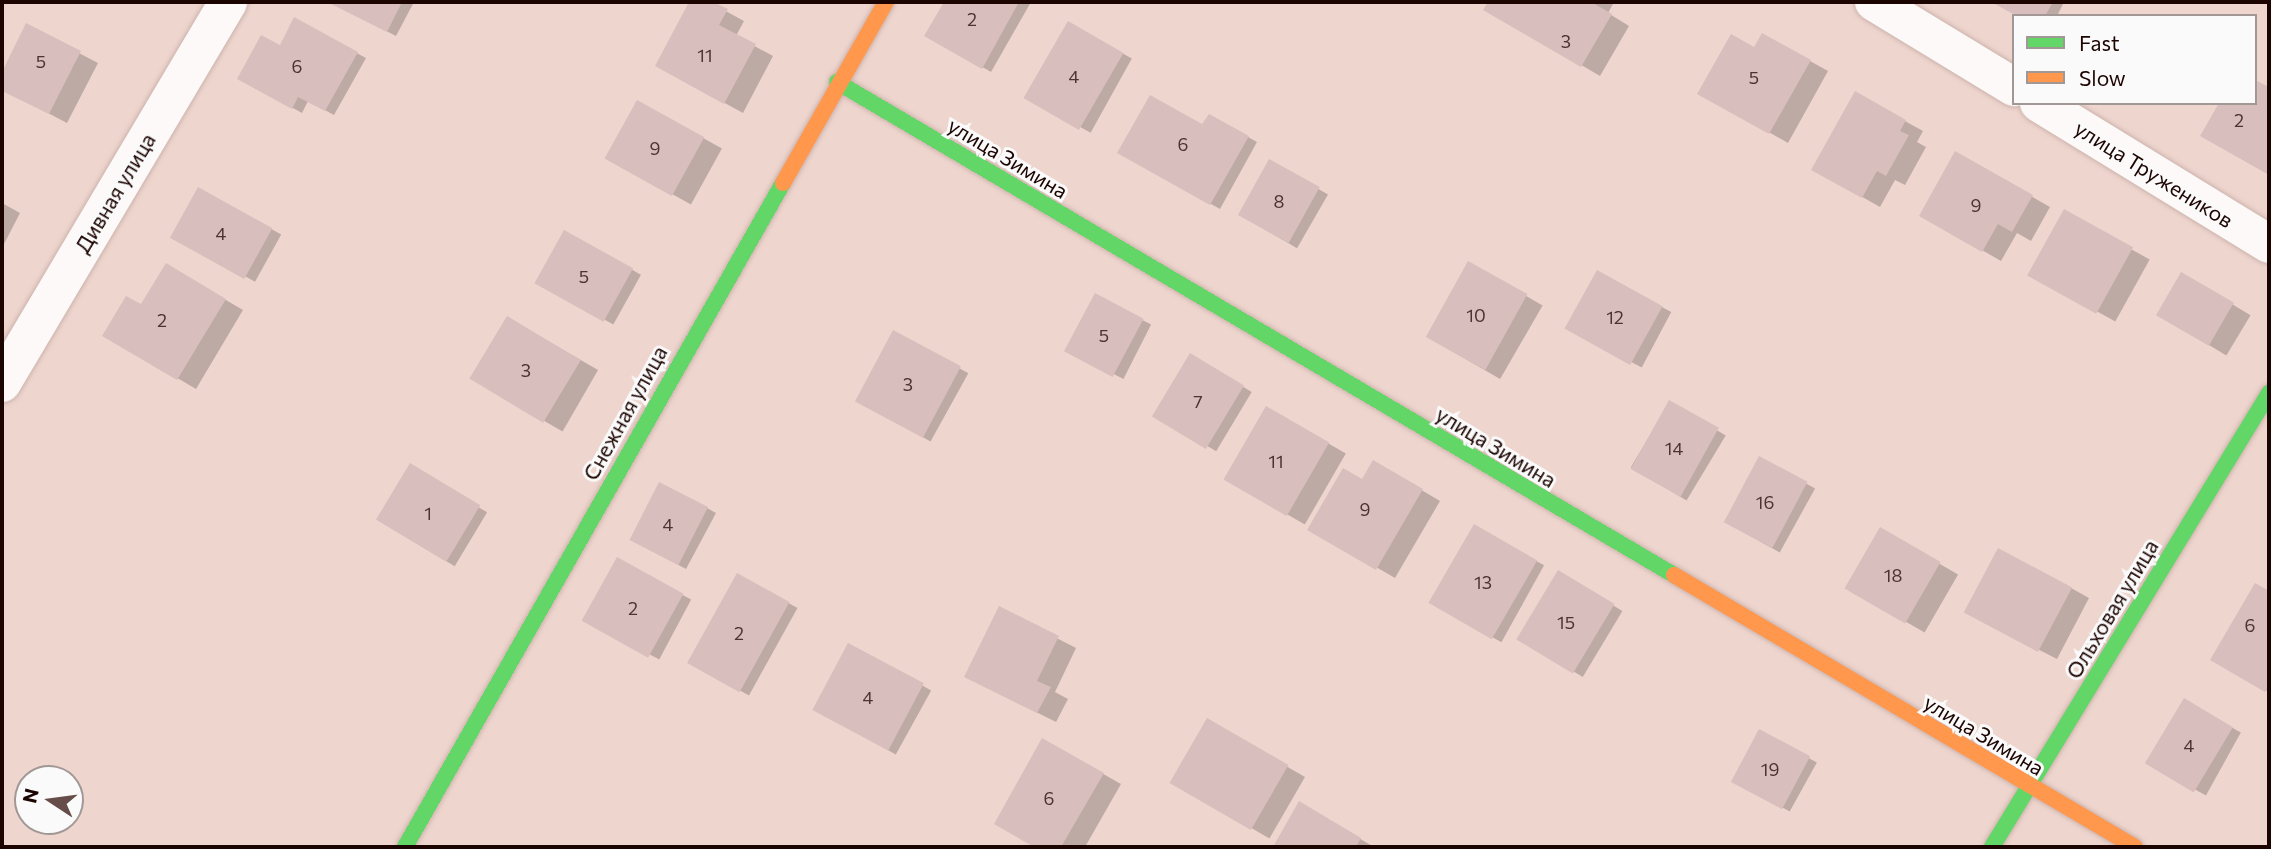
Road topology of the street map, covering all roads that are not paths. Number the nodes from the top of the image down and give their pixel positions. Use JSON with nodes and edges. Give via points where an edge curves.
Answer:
{"nodes":[{"id":1,"x":228,"y":2,"type":"edge"},
{"id":2,"x":886,"y":2,"type":"edge"},
{"id":3,"x":1874,"y":2,"type":"edge"},
{"id":4,"x":837,"y":82,"type":"junction"},
{"id":5,"x":2012,"y":87,"type":"edge"},
{"id":6,"x":2042,"y":105,"type":"edge"},
{"id":7,"x":2269,"y":244,"type":"edge"},
{"id":8,"x":2,"y":383,"type":"edge"},
{"id":9,"x":2269,"y":393,"type":"edge"},
{"id":10,"x":2029,"y":786,"type":"junction"},
{"id":11,"x":405,"y":847,"type":"edge"},
{"id":12,"x":410,"y":847,"type":"edge"},
{"id":13,"x":1992,"y":847,"type":"edge"},
{"id":14,"x":2135,"y":847,"type":"edge"}],
"edges":[{"from":1,"to":8,"type":"street","name":"Дивная улица"},
{"from":2,"to":4,"type":"street","name":"Снежная улица"},
{"from":3,"to":5,"type":"street"},
{"from":4,"to":10,"type":"street","name":"улица Зимина"},
{"from":4,"to":11,"type":"street","name":"Снежная улица"},
{"from":6,"to":7,"type":"street","name":"улица Тружеников"},
{"from":9,"to":10,"type":"street","name":"Ольховая улица"},
{"from":10,"to":13,"type":"street","name":"Ольховая улица"},
{"from":10,"to":14,"type":"street","name":"улица Зимина"},
{"from":11,"to":12,"type":"street"}]}
